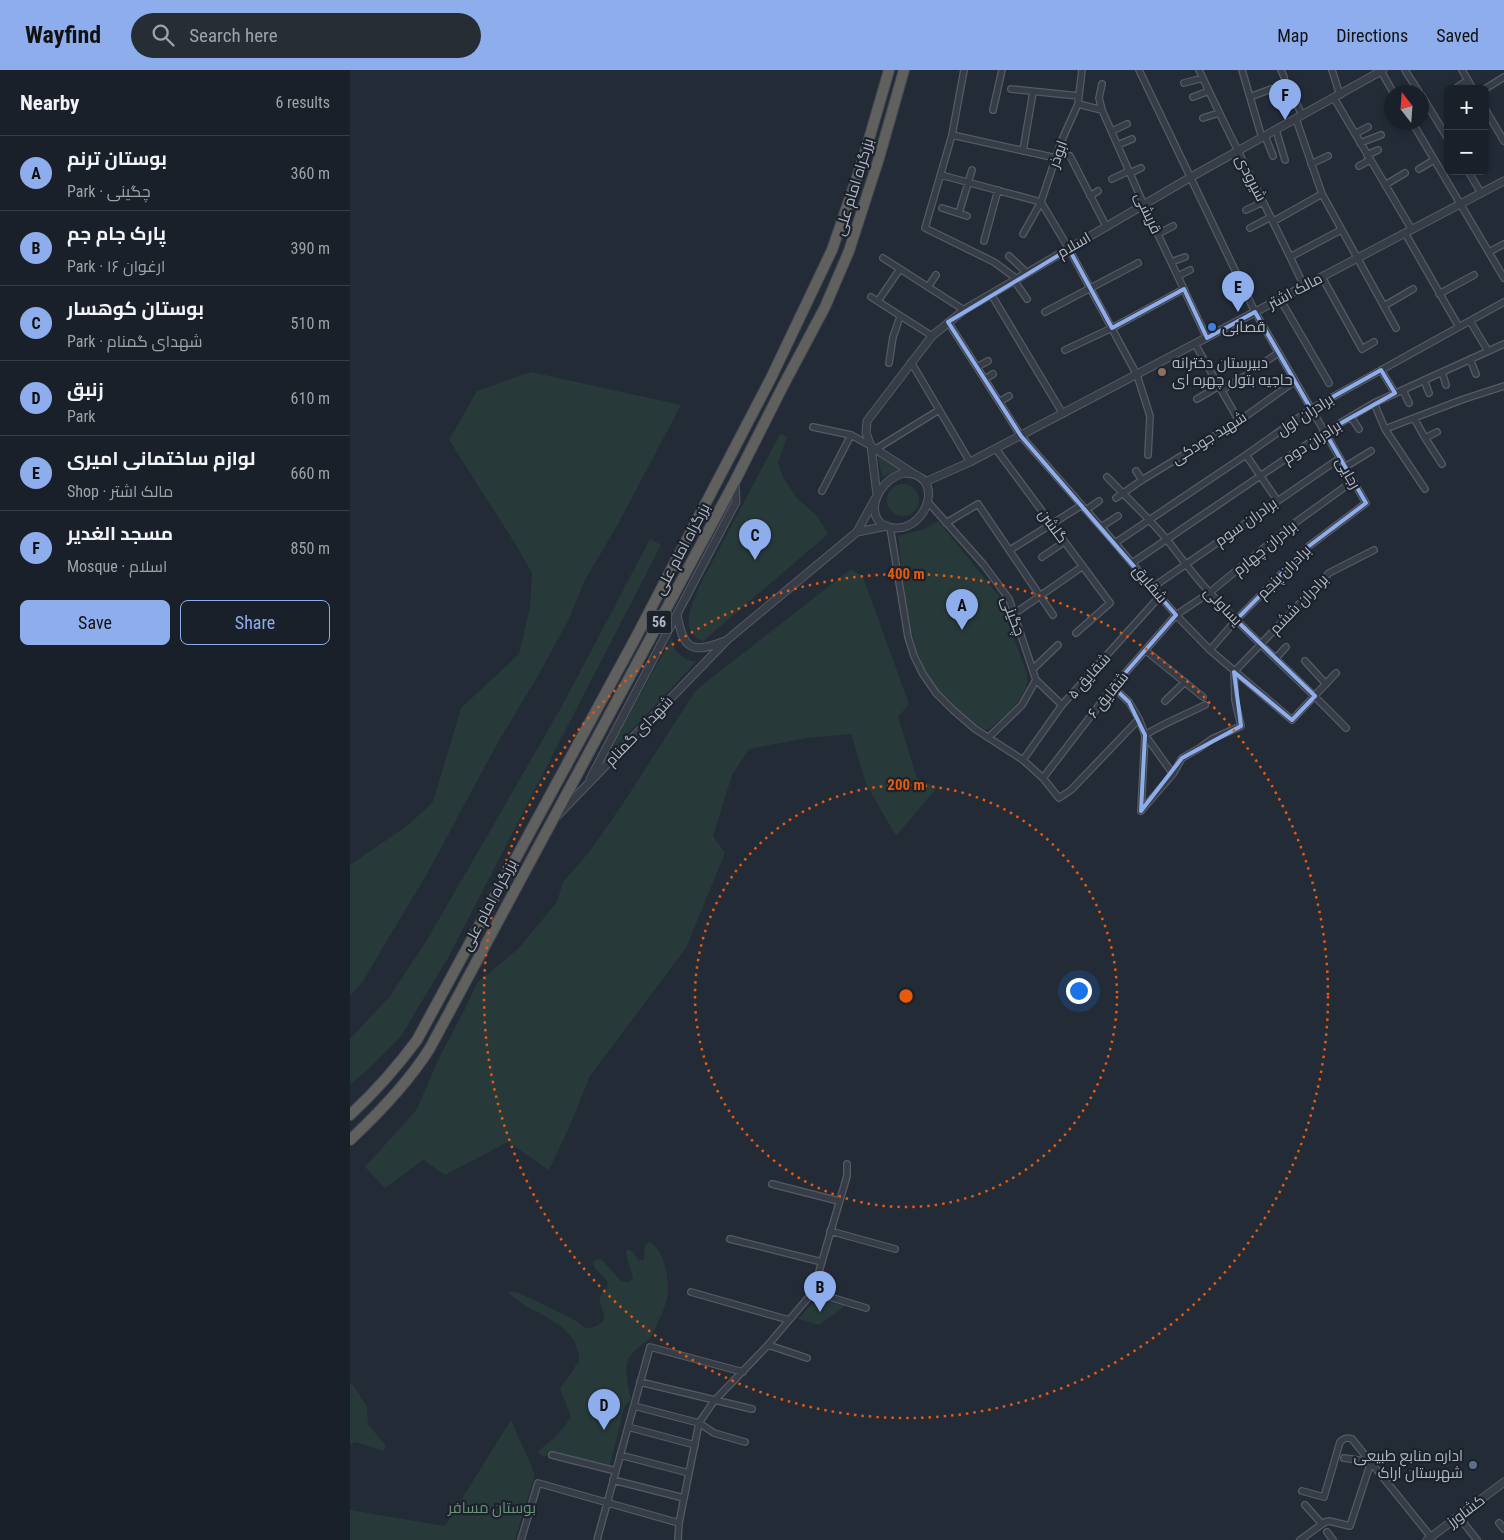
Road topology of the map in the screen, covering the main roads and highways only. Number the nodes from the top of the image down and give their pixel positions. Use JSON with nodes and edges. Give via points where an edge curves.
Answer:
{"nodes":[{"id":1,"x":889,"y":70,"type":"edge"},
{"id":2,"x":904,"y":70,"type":"edge"},
{"id":3,"x":350,"y":1115,"type":"edge"},
{"id":4,"x":350,"y":1140,"type":"edge"}],
"edges":[{"from":1,"to":3,"type":"highway","name":"بزرگراه امام علی","number":"56","via":[[832,250],[762,395],[635,639],[417,1040],[401,1062]]},
{"from":2,"to":4,"type":"highway","name":"بزرگراه امام علی","number":"56","via":[[850,251],[825,307],[735,481],[416,1070],[381,1112]]}]}
